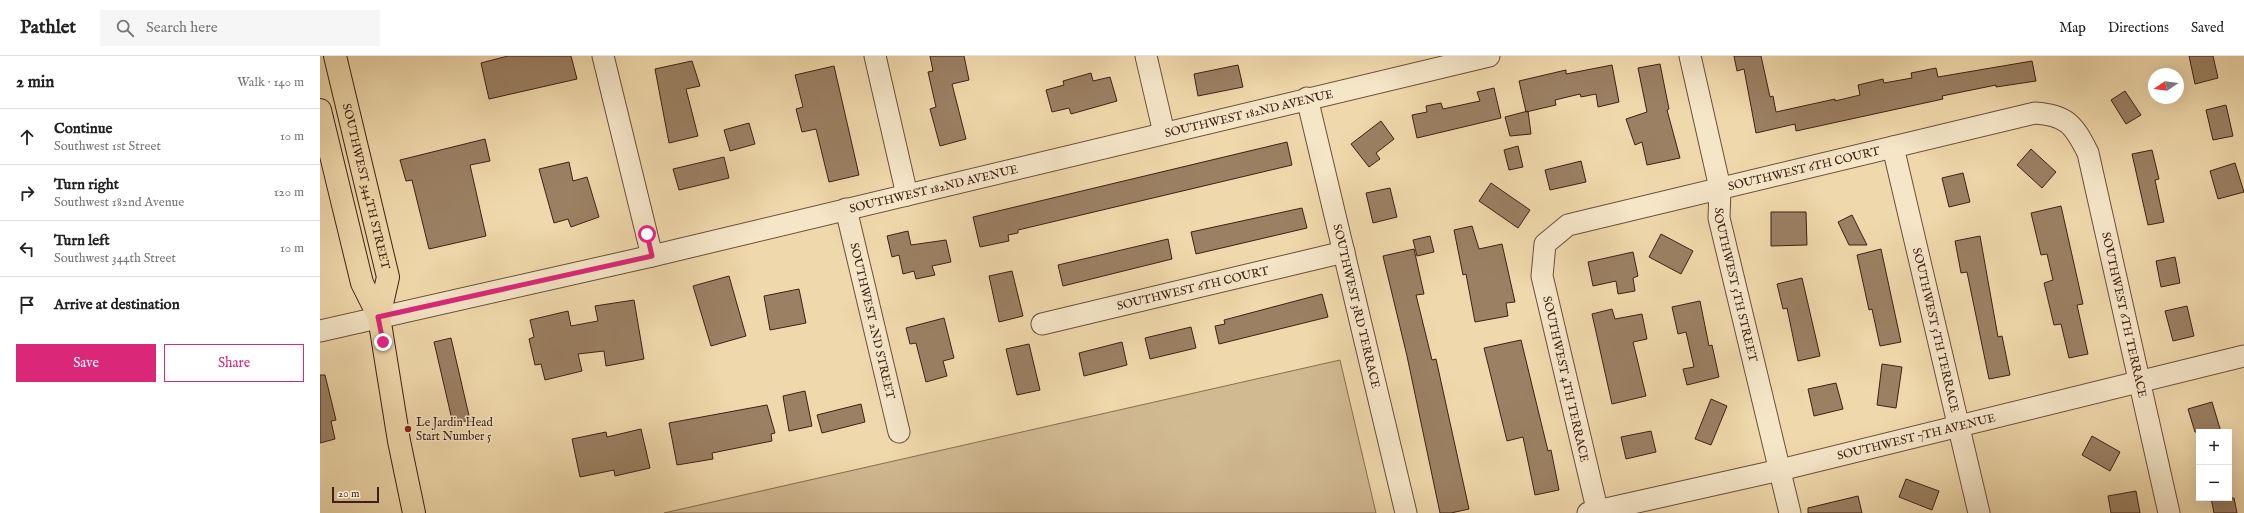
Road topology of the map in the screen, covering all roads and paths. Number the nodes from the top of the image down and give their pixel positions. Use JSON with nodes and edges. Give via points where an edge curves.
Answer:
{"nodes":[{"id":1,"x":335,"y":56,"type":"edge"},
{"id":2,"x":604,"y":56,"type":"edge"},
{"id":3,"x":875,"y":56,"type":"edge"},
{"id":4,"x":1146,"y":56,"type":"edge"},
{"id":5,"x":1489,"y":56,"type":"edge"},
{"id":6,"x":1690,"y":56,"type":"edge"},
{"id":7,"x":1420,"y":64,"type":"edge"},
{"id":8,"x":1307,"y":98,"type":"junction"},
{"id":9,"x":320,"y":110,"type":"edge"},
{"id":10,"x":2068,"y":121,"type":"joint"},
{"id":11,"x":1164,"y":133,"type":"junction"},
{"id":12,"x":1893,"y":147,"type":"junction"},
{"id":13,"x":1720,"y":188,"type":"junction"},
{"id":14,"x":907,"y":195,"type":"junction"},
{"id":15,"x":846,"y":209,"type":"junction"},
{"id":16,"x":1545,"y":244,"type":"joint"},
{"id":17,"x":1344,"y":252,"type":"junction"},
{"id":18,"x":652,"y":256,"type":"junction"},
{"id":19,"x":378,"y":317,"type":"junction"},
{"id":20,"x":1042,"y":324,"type":"dead end"},
{"id":21,"x":320,"y":331,"type":"edge"},
{"id":22,"x":2244,"y":356,"type":"edge"},
{"id":23,"x":2138,"y":382,"type":"junction"},
{"id":24,"x":1958,"y":426,"type":"junction"},
{"id":25,"x":899,"y":432,"type":"dead end"},
{"id":26,"x":1780,"y":470,"type":"junction"},
{"id":27,"x":1594,"y":512,"type":"edge"},
{"id":28,"x":414,"y":513,"type":"edge"},
{"id":29,"x":1406,"y":513,"type":"edge"},
{"id":30,"x":1790,"y":513,"type":"edge"},
{"id":31,"x":1979,"y":513,"type":"edge"},
{"id":32,"x":2169,"y":513,"type":"edge"}],
"edges":[{"from":1,"to":19,"type":"main road","name":"SOUTHWEST 344TH STREET","via":[[388,277]]},
{"from":2,"to":18,"type":"street"},
{"from":3,"to":14,"type":"street"},
{"from":4,"to":11,"type":"street"},
{"from":5,"to":7,"type":"street","name":"SOUTHWEST 182ND AVENUE"},
{"from":6,"to":13,"type":"street","name":"SOUTHWEST 5TH STREET"},
{"from":7,"to":8,"type":"street","name":"SOUTHWEST 182ND AVENUE"},
{"from":8,"to":11,"type":"street","name":"SOUTHWEST 182ND AVENUE"},
{"from":8,"to":17,"type":"street","name":"SOUTHWEST 3RD TERRACE"},
{"from":9,"to":19,"type":"main road","name":"SOUTHWEST 344TH STREET","via":[[362,283]]},
{"from":10,"to":12,"type":"street","name":"SOUTHWEST 6TH COURT","via":[[2052,114],[2035,113]]},
{"from":10,"to":23,"type":"street","name":"SOUTHWEST 6TH TERRACE","via":[[2088,153]]},
{"from":11,"to":14,"type":"street","name":"SOUTHWEST 182ND AVENUE"},
{"from":12,"to":13,"type":"street","name":"SOUTHWEST 6TH COURT"},
{"from":12,"to":24,"type":"street","name":"SOUTHWEST 5TH TERRACE"},
{"from":13,"to":16,"type":"street","name":"SOUTHWEST 6TH COURT","via":[[1568,225]]},
{"from":13,"to":26,"type":"street","name":"SOUTHWEST 5TH STREET","via":[[1719,218]]},
{"from":14,"to":15,"type":"street","name":"SOUTHWEST 182ND AVENUE"},
{"from":15,"to":18,"type":"street","name":"SOUTHWEST 182ND AVENUE"},
{"from":15,"to":25,"type":"street","name":"SOUTHWEST 2ND STREET"},
{"from":16,"to":27,"type":"street","name":"SOUTHWEST 4TH TERRACE","via":[[1542,276]]},
{"from":17,"to":20,"type":"street","name":"SOUTHWEST 6TH COURT"},
{"from":17,"to":29,"type":"street","name":"SOUTHWEST 3RD TERRACE"},
{"from":18,"to":19,"type":"street","name":"SOUTHWEST 182ND AVENUE"},
{"from":19,"to":21,"type":"street","name":"SOUTHWEST 182ND AVENUE"},
{"from":19,"to":28,"type":"main road","name":"SOUTHWEST 344TH STREET"},
{"from":22,"to":23,"type":"street","name":"SOUTHWEST 7TH AVENUE"},
{"from":23,"to":24,"type":"street","name":"SOUTHWEST 7TH AVENUE"},
{"from":23,"to":32,"type":"street","name":"SOUTHWEST 6TH TERRACE"},
{"from":24,"to":26,"type":"street","name":"SOUTHWEST 7TH AVENUE"},
{"from":24,"to":31,"type":"street","name":"SOUTHWEST 5TH TERRACE"},
{"from":26,"to":27,"type":"street","name":"SOUTHWEST 7TH AVENUE"},
{"from":26,"to":30,"type":"street","name":"SOUTHWEST 5TH STREET"}]}
